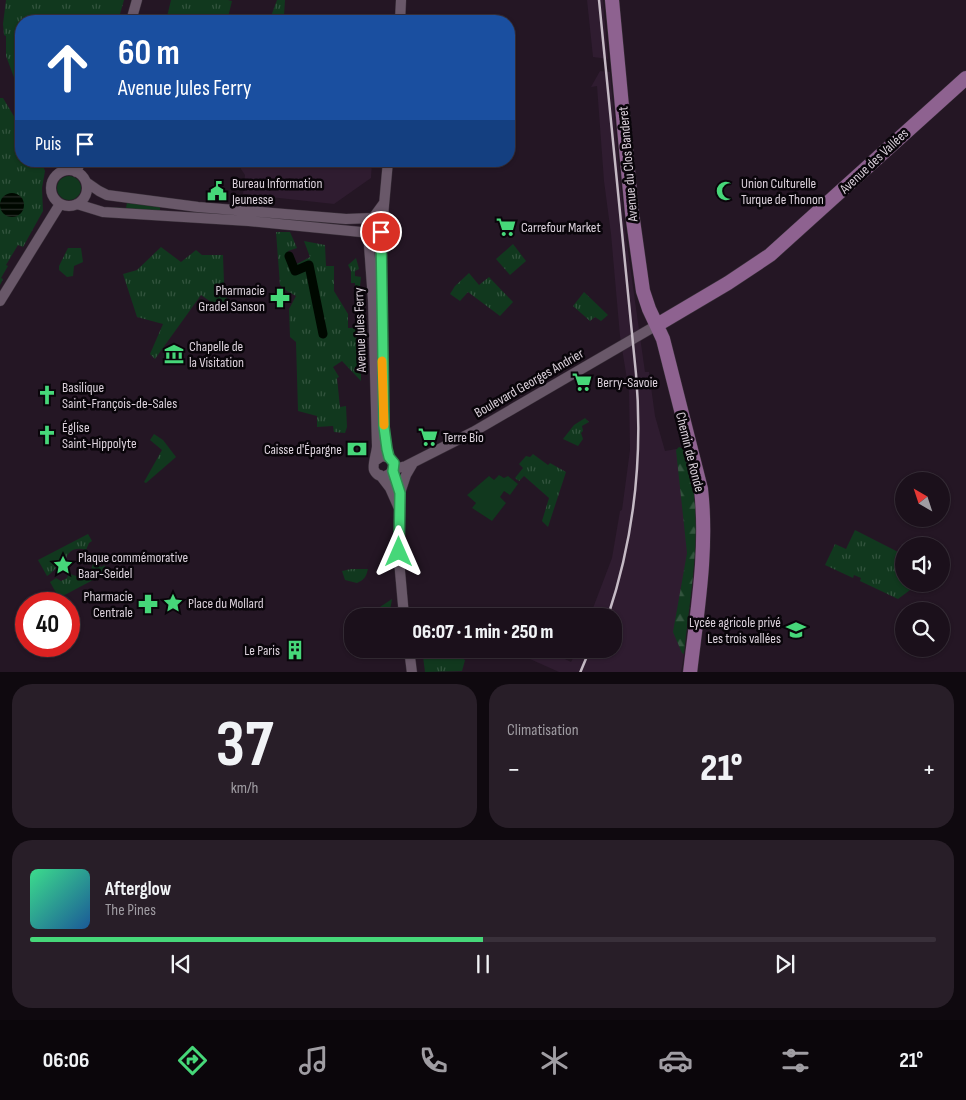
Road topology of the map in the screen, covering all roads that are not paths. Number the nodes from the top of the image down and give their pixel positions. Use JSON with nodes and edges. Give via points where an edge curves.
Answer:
{"nodes":[{"id":1,"x":137,"y":0,"type":"edge"},
{"id":2,"x":401,"y":0,"type":"edge"},
{"id":3,"x":612,"y":0,"type":"edge"},
{"id":4,"x":133,"y":15,"type":"edge"},
{"id":5,"x":400,"y":15,"type":"edge"},
{"id":6,"x":966,"y":78,"type":"edge"},
{"id":7,"x":78,"y":167,"type":"edge"},
{"id":8,"x":387,"y":167,"type":"edge"},
{"id":9,"x":76,"y":172,"type":"junction"},
{"id":10,"x":86,"y":182,"type":"junction"},
{"id":11,"x":384,"y":203,"type":"junction"},
{"id":12,"x":60,"y":204,"type":"junction"},
{"id":13,"x":77,"y":204,"type":"junction"},
{"id":14,"x":373,"y":218,"type":"junction"},
{"id":15,"x":370,"y":233,"type":"junction"},
{"id":16,"x":0,"y":301,"type":"edge"},
{"id":17,"x":656,"y":324,"type":"junction"},
{"id":18,"x":378,"y":356,"type":"junction"},
{"id":19,"x":376,"y":460,"type":"junction"},
{"id":20,"x":414,"y":462,"type":"junction"},
{"id":21,"x":392,"y":464,"type":"junction"},
{"id":22,"x":380,"y":475,"type":"junction"},
{"id":23,"x":400,"y":493,"type":"junction"},
{"id":24,"x":399,"y":509,"type":"junction"},
{"id":25,"x":403,"y":608,"type":"edge"},
{"id":26,"x":410,"y":658,"type":"edge"},
{"id":27,"x":412,"y":672,"type":"edge"},
{"id":28,"x":690,"y":672,"type":"edge"}],
"edges":[{"from":1,"to":4,"type":"street"},
{"from":2,"to":5,"type":"street"},
{"from":3,"to":17,"type":"main road","name":"Avenue du Clos Banderet","via":[[633,227],[645,298]]},
{"from":6,"to":17,"type":"main road","name":"Avenue des Vallées","via":[[770,255]]},
{"from":7,"to":9,"type":"street"},
{"from":8,"to":11,"type":"street","name":"Avenue Jules Ferry"},
{"from":9,"to":10,"type":"street"},
{"from":9,"to":12,"type":"street","via":[[64,171],[52,181],[52,195]]},
{"from":10,"to":13,"type":"street","via":[[86,194]]},
{"from":10,"to":14,"type":"street","via":[[107,195],[198,207],[346,219]]},
{"from":11,"to":14,"type":"street","name":"Avenue Jules Ferry"},
{"from":11,"to":18,"type":"street","name":"Avenue Jules Ferry"},
{"from":12,"to":13,"type":"street"},
{"from":12,"to":16,"type":"street"},
{"from":13,"to":15,"type":"street","via":[[103,212]]},
{"from":14,"to":15,"type":"street","name":"Avenue Jules Ferry"},
{"from":15,"to":18,"type":"street","name":"Avenue Jules Ferry"},
{"from":17,"to":20,"type":"street","name":"Boulevard Georges Andrier","via":[[473,432]]},
{"from":17,"to":28,"type":"main road","name":"Chemin de Ronde","via":[[697,467],[703,501],[703,541]]},
{"from":18,"to":19,"type":"street","name":"Avenue Jules Ferry"},
{"from":18,"to":21,"type":"street","name":"Avenue Jules Ferry","via":[[386,446]]},
{"from":19,"to":21,"type":"street","via":[[382,456]]},
{"from":19,"to":22,"type":"street","via":[[374,469]]},
{"from":20,"to":21,"type":"street"},
{"from":20,"to":23,"type":"street"},
{"from":21,"to":22,"type":"street","via":[[387,476]]},
{"from":21,"to":23,"type":"street","name":"Avenue Jules Ferry"},
{"from":22,"to":24,"type":"street"},
{"from":23,"to":24,"type":"street"},
{"from":24,"to":25,"type":"street"},
{"from":26,"to":27,"type":"street"}]}
